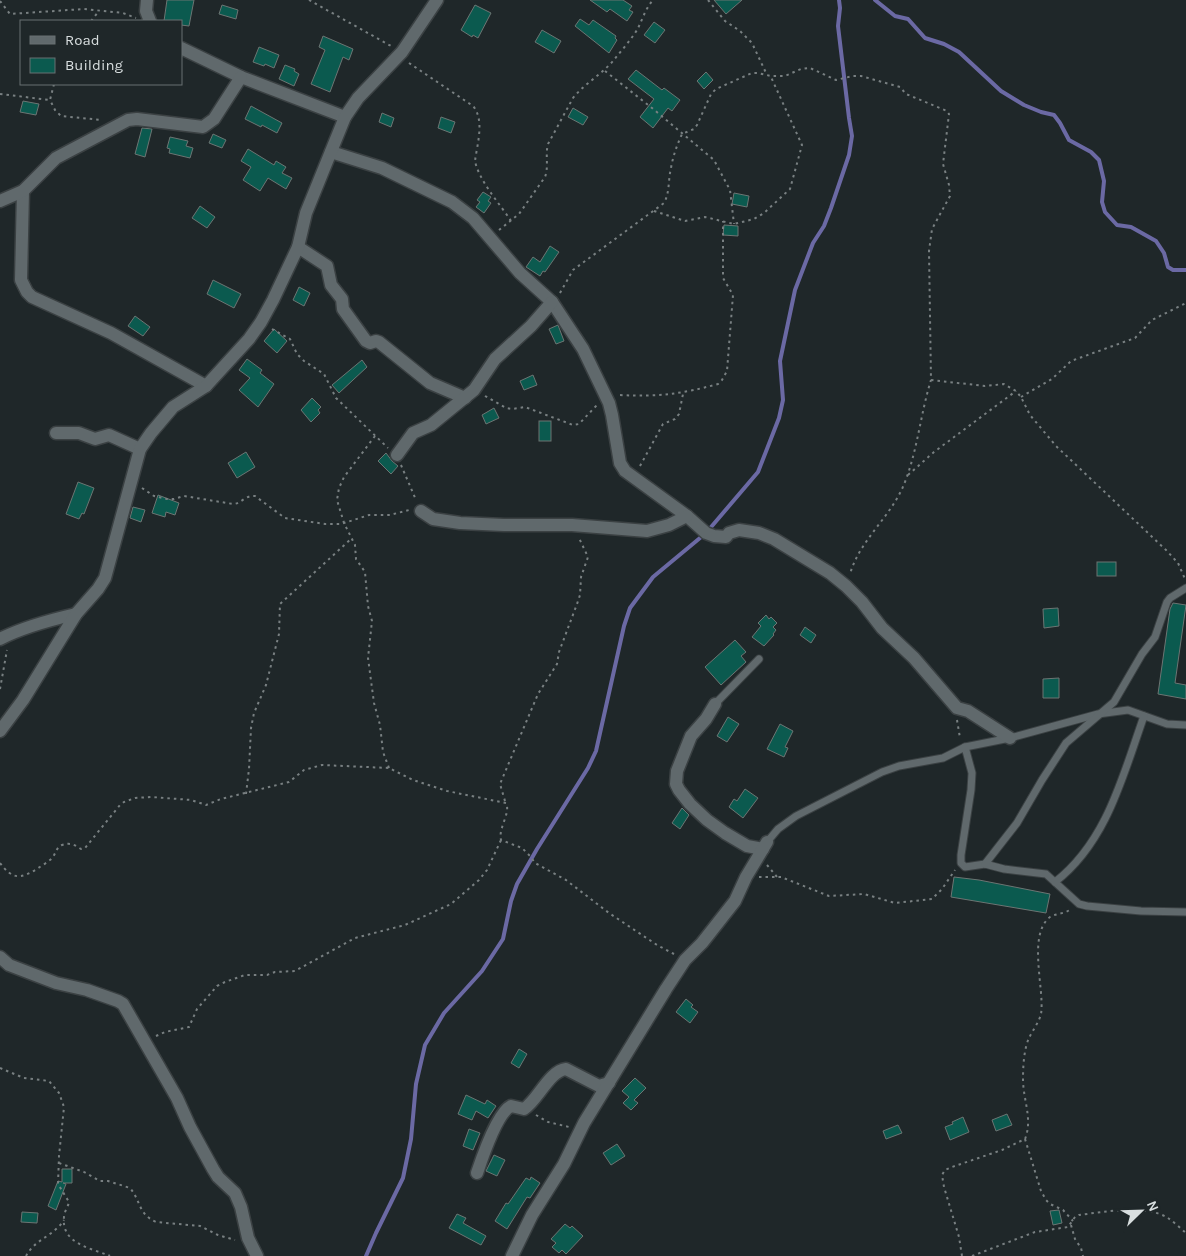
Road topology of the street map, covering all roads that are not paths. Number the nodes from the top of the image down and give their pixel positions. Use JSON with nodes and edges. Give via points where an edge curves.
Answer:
{"nodes":[{"id":1,"x":147,"y":0,"type":"edge"},
{"id":2,"x":437,"y":0,"type":"edge"},
{"id":3,"x":150,"y":20,"type":"edge"},
{"id":4,"x":182,"y":48,"type":"edge"},
{"id":5,"x":240,"y":77,"type":"junction"},
{"id":6,"x":344,"y":117,"type":"junction"},
{"id":7,"x":331,"y":152,"type":"junction"},
{"id":8,"x":23,"y":190,"type":"junction"},
{"id":9,"x":0,"y":200,"type":"edge"},
{"id":10,"x":298,"y":247,"type":"junction"},
{"id":11,"x":552,"y":302,"type":"junction"},
{"id":12,"x":206,"y":386,"type":"junction"},
{"id":13,"x":470,"y":394,"type":"junction"},
{"id":14,"x":56,"y":433,"type":"dead end"},
{"id":15,"x":140,"y":449,"type":"junction"},
{"id":16,"x":397,"y":455,"type":"road end"},
{"id":17,"x":419,"y":509,"type":"road end"},
{"id":18,"x":687,"y":516,"type":"junction"},
{"id":19,"x":1186,"y":588,"type":"edge"},
{"id":20,"x":76,"y":614,"type":"junction"},
{"id":21,"x":5,"y":636,"type":"edge"},
{"id":22,"x":759,"y":659,"type":"dead end"},
{"id":23,"x":715,"y":704,"type":"joint"},
{"id":24,"x":1098,"y":714,"type":"junction"},
{"id":25,"x":1144,"y":716,"type":"junction"},
{"id":26,"x":1186,"y":725,"type":"edge"},
{"id":27,"x":0,"y":731,"type":"edge"},
{"id":28,"x":1010,"y":738,"type":"junction"},
{"id":29,"x":964,"y":748,"type":"junction"},
{"id":30,"x":763,"y":849,"type":"junction"},
{"id":31,"x":985,"y":864,"type":"junction"},
{"id":32,"x":1055,"y":882,"type":"junction"},
{"id":33,"x":1186,"y":912,"type":"edge"},
{"id":34,"x":0,"y":957,"type":"edge"},
{"id":35,"x":609,"y":1083,"type":"junction"},
{"id":36,"x":477,"y":1173,"type":"dead end"},
{"id":37,"x":257,"y":1256,"type":"edge"},
{"id":38,"x":512,"y":1256,"type":"edge"}],
"edges":[{"from":1,"to":3,"type":"street"},
{"from":2,"to":6,"type":"street","via":[[400,54]]},
{"from":4,"to":5,"type":"street"},
{"from":5,"to":6,"type":"street"},
{"from":5,"to":8,"type":"street","via":[[214,119],[201,128],[138,119],[124,122],[56,158]]},
{"from":6,"to":7,"type":"street"},
{"from":7,"to":10,"type":"street","via":[[306,213]]},
{"from":7,"to":11,"type":"street","via":[[382,168],[452,202],[473,218],[520,273]]},
{"from":8,"to":9,"type":"street"},
{"from":8,"to":12,"type":"street","via":[[21,280],[27,292],[111,333]]},
{"from":10,"to":12,"type":"street","via":[[261,322]]},
{"from":10,"to":13,"type":"street","via":[[326,266],[343,308],[366,341],[379,342],[430,383]]},
{"from":11,"to":13,"type":"street","via":[[495,359]]},
{"from":11,"to":18,"type":"street","via":[[583,349],[605,395],[624,472]]},
{"from":12,"to":15,"type":"street","via":[[173,407]]},
{"from":13,"to":16,"type":"street","via":[[431,425],[413,433]]},
{"from":14,"to":15,"type":"street","via":[[79,433],[95,439],[109,435]]},
{"from":15,"to":20,"type":"street","via":[[105,578]]},
{"from":17,"to":18,"type":"street","via":[[433,519],[460,523],[572,525],[647,531]]},
{"from":18,"to":28,"type":"street","via":[[714,536],[726,537],[730,532],[739,530],[759,533],[830,573],[914,658],[957,708],[968,711]]},
{"from":19,"to":24,"type":"lane","via":[[1170,598],[1155,637],[1114,702]]},
{"from":20,"to":21,"type":"street"},
{"from":20,"to":27,"type":"street"},
{"from":22,"to":23,"type":"lane"},
{"from":23,"to":30,"type":"street","via":[[691,736],[677,772],[676,784],[707,820],[748,846]]},
{"from":24,"to":25,"type":"lane","via":[[1128,710]]},
{"from":24,"to":28,"type":"lane"},
{"from":24,"to":31,"type":"lane","via":[[1066,743],[1017,823]]},
{"from":25,"to":26,"type":"lane","via":[[1167,724]]},
{"from":25,"to":32,"type":"lane","via":[[1098,834],[1084,854]]},
{"from":28,"to":29,"type":"lane"},
{"from":29,"to":30,"type":"lane","via":[[943,758],[882,772],[796,816],[778,829]]},
{"from":29,"to":31,"type":"lane","via":[[972,773],[972,790],[961,863],[965,867]]},
{"from":30,"to":35,"type":"street","via":[[735,901],[685,960]]},
{"from":31,"to":32,"type":"lane","via":[[1046,874]]},
{"from":32,"to":33,"type":"lane","via":[[1079,904],[1141,912]]},
{"from":34,"to":37,"type":"street","via":[[9,965],[56,983],[118,1000],[128,1010],[213,1169],[235,1193],[249,1242]]},
{"from":35,"to":36,"type":"street","via":[[599,1086],[566,1070],[553,1075],[531,1104],[524,1109],[511,1106],[505,1110],[488,1142]]},
{"from":35,"to":38,"type":"street","via":[[532,1215]]}]}
